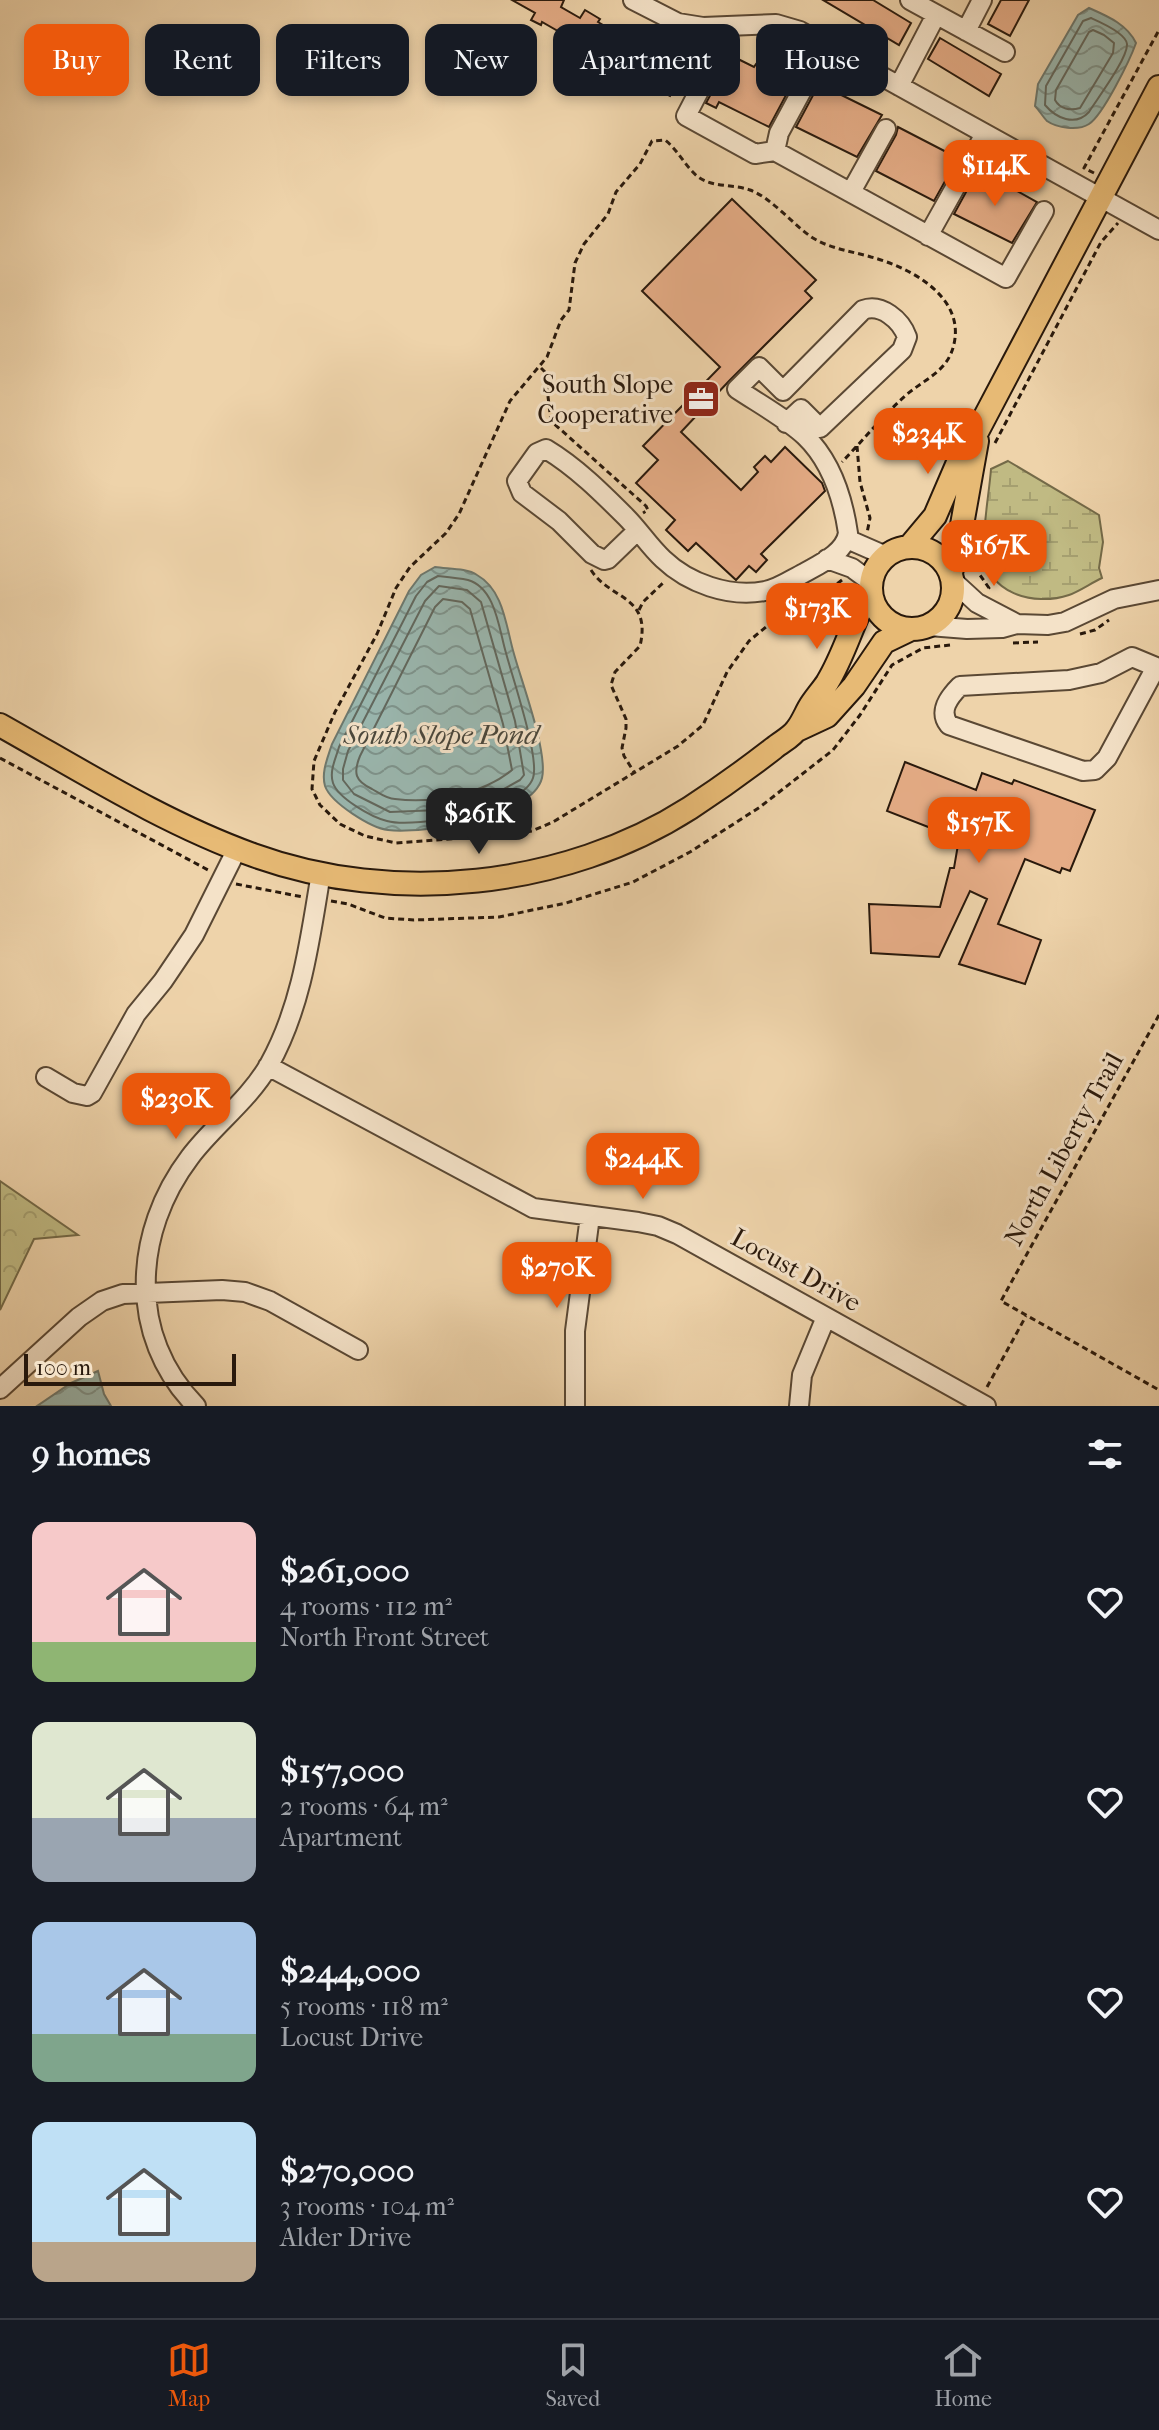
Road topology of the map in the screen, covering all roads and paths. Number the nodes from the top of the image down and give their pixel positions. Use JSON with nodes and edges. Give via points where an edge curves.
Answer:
{"nodes":[{"id":1,"x":633,"y":0,"type":"edge"},
{"id":2,"x":910,"y":0,"type":"edge"},
{"id":3,"x":982,"y":0,"type":"edge"},
{"id":4,"x":936,"y":15,"type":"junction"},
{"id":5,"x":756,"y":25,"type":"edge"},
{"id":6,"x":966,"y":31,"type":"junction"},
{"id":7,"x":1005,"y":52,"type":"dead end"},
{"id":8,"x":888,"y":80,"type":"edge"},
{"id":9,"x":899,"y":86,"type":"junction"},
{"id":10,"x":1159,"y":87,"type":"edge"},
{"id":11,"x":696,"y":96,"type":"edge"},
{"id":12,"x":799,"y":96,"type":"edge"},
{"id":13,"x":886,"y":129,"type":"dead end"},
{"id":14,"x":985,"y":134,"type":"junction"},
{"id":15,"x":775,"y":151,"type":"junction"},
{"id":16,"x":851,"y":192,"type":"junction"},
{"id":17,"x":1100,"y":199,"type":"junction"},
{"id":18,"x":1044,"y":211,"type":"dead end"},
{"id":19,"x":1159,"y":230,"type":"edge"},
{"id":20,"x":928,"y":236,"type":"junction"},
{"id":21,"x":540,"y":367,"type":"dead end"},
{"id":22,"x":783,"y":391,"type":"junction"},
{"id":23,"x":801,"y":409,"type":"junction"},
{"id":24,"x":786,"y":423,"type":"junction"},
{"id":25,"x":978,"y":430,"type":"junction"},
{"id":26,"x":857,"y":446,"type":"dead end"},
{"id":27,"x":839,"y":464,"type":"dead end"},
{"id":28,"x":634,"y":527,"type":"junction"},
{"id":29,"x":847,"y":539,"type":"junction"},
{"id":30,"x":909,"y":547,"type":"junction"},
{"id":31,"x":592,"y":554,"type":"junction"},
{"id":32,"x":886,"y":556,"type":"junction"},
{"id":33,"x":827,"y":559,"type":"junction"},
{"id":34,"x":674,"y":569,"type":"junction"},
{"id":35,"x":952,"y":577,"type":"junction"},
{"id":36,"x":871,"y":586,"type":"junction"},
{"id":37,"x":1159,"y":590,"type":"edge"},
{"id":38,"x":639,"y":610,"type":"junction"},
{"id":39,"x":1017,"y":624,"type":"junction"},
{"id":40,"x":919,"y":628,"type":"junction"},
{"id":41,"x":1157,"y":661,"type":"edge"},
{"id":42,"x":0,"y":725,"type":"edge"},
{"id":43,"x":797,"y":730,"type":"junction"},
{"id":44,"x":0,"y":758,"type":"edge"},
{"id":45,"x":634,"y":772,"type":"dead end"},
{"id":46,"x":237,"y":849,"type":"junction"},
{"id":47,"x":321,"y":873,"type":"junction"},
{"id":48,"x":226,"y":880,"type":"junction"},
{"id":49,"x":317,"y":899,"type":"junction"},
{"id":50,"x":1159,"y":1015,"type":"edge"},
{"id":51,"x":268,"y":1066,"type":"junction"},
{"id":52,"x":46,"y":1077,"type":"dead end"},
{"id":53,"x":590,"y":1216,"type":"junction"},
{"id":54,"x":146,"y":1292,"type":"junction"},
{"id":55,"x":1026,"y":1316,"type":"junction"},
{"id":56,"x":826,"y":1317,"type":"junction"},
{"id":57,"x":358,"y":1350,"type":"dead end"},
{"id":58,"x":987,"y":1387,"type":"dead end"},
{"id":59,"x":0,"y":1389,"type":"edge"},
{"id":60,"x":1159,"y":1390,"type":"edge"},
{"id":61,"x":196,"y":1406,"type":"edge"},
{"id":62,"x":575,"y":1406,"type":"edge"},
{"id":63,"x":799,"y":1406,"type":"edge"},
{"id":64,"x":986,"y":1406,"type":"edge"}],
"edges":[{"from":1,"to":5,"type":"street","via":[[678,23]]},
{"from":2,"to":4,"type":"street"},
{"from":3,"to":6,"type":"street"},
{"from":4,"to":6,"type":"street"},
{"from":4,"to":9,"type":"street"},
{"from":6,"to":7,"type":"street"},
{"from":8,"to":9,"type":"street"},
{"from":9,"to":14,"type":"street"},
{"from":10,"to":17,"type":"main road"},
{"from":11,"to":15,"type":"street","via":[[686,116],[755,154]]},
{"from":12,"to":15,"type":"street"},
{"from":13,"to":16,"type":"street"},
{"from":14,"to":17,"type":"street"},
{"from":14,"to":20,"type":"street"},
{"from":15,"to":16,"type":"street"},
{"from":16,"to":20,"type":"street"},
{"from":17,"to":19,"type":"street"},
{"from":17,"to":25,"type":"main road"},
{"from":18,"to":20,"type":"street","via":[[1006,278]]},
{"from":21,"to":28,"type":"path","via":[[551,421],[646,506]]},
{"from":22,"to":23,"type":"street"},
{"from":22,"to":23,"type":"street","via":[[863,310],[876,307],[886,312],[905,331],[902,350],[820,428]]},
{"from":22,"to":24,"type":"street","via":[[759,367],[737,389]]},
{"from":23,"to":24,"type":"street"},
{"from":24,"to":29,"type":"street","via":[[804,436],[835,479]]},
{"from":25,"to":30,"type":"main road","via":[[963,451],[935,516]]},
{"from":25,"to":35,"type":"main road"},
{"from":26,"to":27,"type":"path"},
{"from":28,"to":31,"type":"street","via":[[608,559]]},
{"from":28,"to":31,"type":"street","via":[[580,474],[541,449],[518,487]]},
{"from":28,"to":34,"type":"street"},
{"from":29,"to":32,"type":"street"},
{"from":29,"to":33,"type":"street"},
{"from":30,"to":32,"type":"main road"},
{"from":30,"to":35,"type":"main road","via":[[934,553]]},
{"from":31,"to":38,"type":"path","via":[[592,573]]},
{"from":32,"to":36,"type":"main road","via":[[877,565]]},
{"from":33,"to":34,"type":"street","via":[[767,591],[746,593],[698,583]]},
{"from":33,"to":36,"type":"street","via":[[852,568]]},
{"from":34,"to":38,"type":"path"},
{"from":35,"to":39,"type":"street","via":[[977,603]]},
{"from":35,"to":40,"type":"main road","via":[[947,611]]},
{"from":36,"to":40,"type":"main road","via":[[878,613],[887,621]]},
{"from":36,"to":43,"type":"main road","via":[[827,683]]},
{"from":37,"to":39,"type":"street","via":[[1114,599],[1065,622]]},
{"from":38,"to":45,"type":"path","via":[[640,646],[615,672],[611,685],[626,719],[622,748]]},
{"from":39,"to":40,"type":"street"},
{"from":40,"to":43,"type":"main road","via":[[884,642],[827,716]]},
{"from":41,"to":41,"type":"street","via":[[1107,758],[1095,770],[1083,771],[959,729],[944,719],[943,711],[960,686],[1069,680],[1101,673],[1132,657]]},
{"from":42,"to":46,"type":"main road"},
{"from":43,"to":47,"type":"main road","via":[[670,821],[561,864],[493,878],[433,882]]},
{"from":44,"to":48,"type":"path"},
{"from":46,"to":47,"type":"main road"},
{"from":46,"to":48,"type":"street"},
{"from":47,"to":49,"type":"street"},
{"from":48,"to":49,"type":"path"},
{"from":48,"to":52,"type":"street","via":[[194,935],[136,1014],[92,1093],[73,1093]]},
{"from":49,"to":51,"type":"street","via":[[299,994]]},
{"from":50,"to":55,"type":"path","name":"North Liberty Trail","via":[[1001,1301]]},
{"from":51,"to":53,"type":"street","name":"Locust Drive","via":[[523,1204]]},
{"from":51,"to":54,"type":"street","via":[[173,1181],[154,1225]]},
{"from":53,"to":56,"type":"street","name":"Locust Drive","via":[[677,1234]]},
{"from":53,"to":62,"type":"street","via":[[575,1331]]},
{"from":54,"to":57,"type":"street","via":[[245,1292]]},
{"from":54,"to":59,"type":"street","via":[[102,1301]]},
{"from":54,"to":61,"type":"street","via":[[154,1341],[179,1389]]},
{"from":55,"to":58,"type":"path"},
{"from":55,"to":60,"type":"path"},
{"from":56,"to":63,"type":"street","via":[[802,1375]]},
{"from":56,"to":64,"type":"street","name":"Locust Drive"}]}
